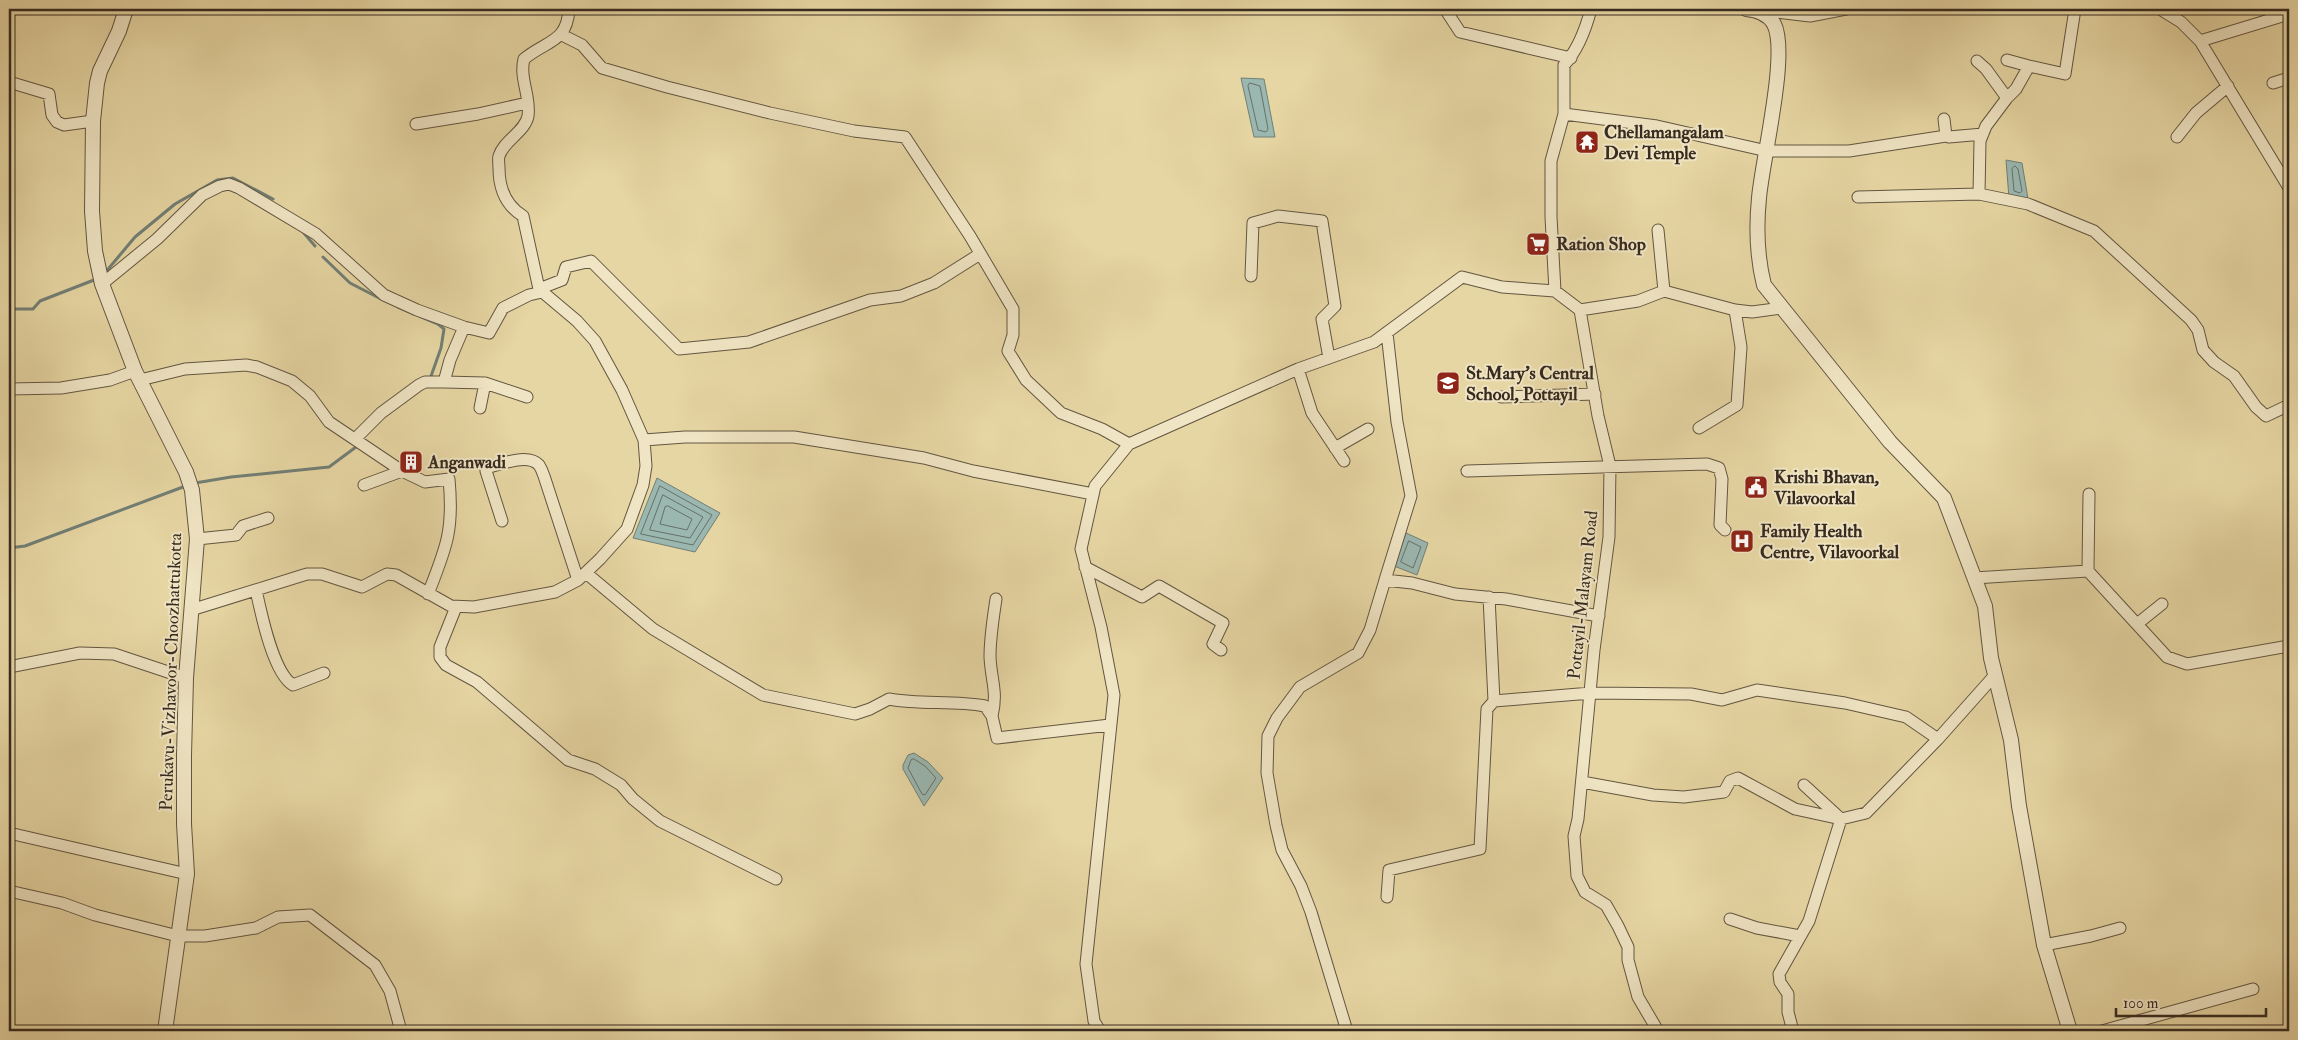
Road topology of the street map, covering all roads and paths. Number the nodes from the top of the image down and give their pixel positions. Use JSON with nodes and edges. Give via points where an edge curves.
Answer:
{"nodes":[{"id":1,"x":126,"y":9,"type":"edge"},
{"id":2,"x":572,"y":9,"type":"edge"},
{"id":3,"x":1445,"y":9,"type":"edge"},
{"id":4,"x":1591,"y":9,"type":"edge"},
{"id":5,"x":1746,"y":9,"type":"edge"},
{"id":6,"x":1846,"y":9,"type":"edge"},
{"id":7,"x":2075,"y":9,"type":"edge"},
{"id":8,"x":2161,"y":9,"type":"edge"},
{"id":9,"x":1760,"y":10,"type":"junction"},
{"id":10,"x":2289,"y":14,"type":"edge"},
{"id":11,"x":562,"y":35,"type":"junction"},
{"id":12,"x":2200,"y":41,"type":"junction"},
{"id":13,"x":1570,"y":58,"type":"junction"},
{"id":14,"x":2007,"y":60,"type":"dead end"},
{"id":15,"x":1977,"y":61,"type":"dead end"},
{"id":16,"x":2029,"y":66,"type":"junction"},
{"id":17,"x":2289,"y":78,"type":"edge"},
{"id":18,"x":9,"y":82,"type":"edge"},
{"id":19,"x":2273,"y":82,"type":"dead end"},
{"id":20,"x":2228,"y":86,"type":"junction"},
{"id":21,"x":2007,"y":98,"type":"junction"},
{"id":22,"x":527,"y":103,"type":"junction"},
{"id":23,"x":1564,"y":114,"type":"junction"},
{"id":24,"x":1944,"y":119,"type":"dead end"},
{"id":25,"x":93,"y":121,"type":"junction"},
{"id":26,"x":416,"y":124,"type":"dead end"},
{"id":27,"x":1983,"y":134,"type":"junction"},
{"id":28,"x":1946,"y":136,"type":"junction"},
{"id":29,"x":2177,"y":137,"type":"dead end"},
{"id":30,"x":1767,"y":151,"type":"junction"},
{"id":31,"x":2289,"y":188,"type":"edge"},
{"id":32,"x":1979,"y":194,"type":"junction"},
{"id":33,"x":1858,"y":198,"type":"dead end"},
{"id":34,"x":1658,"y":230,"type":"dead end"},
{"id":35,"x":980,"y":254,"type":"junction"},
{"id":36,"x":1251,"y":276,"type":"dead end"},
{"id":37,"x":102,"y":284,"type":"junction"},
{"id":38,"x":541,"y":290,"type":"junction"},
{"id":39,"x":1556,"y":291,"type":"junction"},
{"id":40,"x":1664,"y":291,"type":"junction"},
{"id":41,"x":1782,"y":308,"type":"junction"},
{"id":42,"x":1580,"y":310,"type":"junction"},
{"id":43,"x":1735,"y":310,"type":"junction"},
{"id":44,"x":464,"y":327,"type":"junction"},
{"id":45,"x":1387,"y":333,"type":"junction"},
{"id":46,"x":1329,"y":358,"type":"junction"},
{"id":47,"x":1298,"y":369,"type":"junction"},
{"id":48,"x":138,"y":375,"type":"junction"},
{"id":49,"x":444,"y":382,"type":"junction"},
{"id":50,"x":485,"y":383,"type":"junction"},
{"id":51,"x":9,"y":389,"type":"edge"},
{"id":52,"x":1595,"y":394,"type":"junction"},
{"id":53,"x":527,"y":397,"type":"dead end"},
{"id":54,"x":1501,"y":397,"type":"dead end"},
{"id":55,"x":2289,"y":405,"type":"edge"},
{"id":56,"x":480,"y":408,"type":"dead end"},
{"id":57,"x":1699,"y":428,"type":"dead end"},
{"id":58,"x":1368,"y":429,"type":"dead end"},
{"id":59,"x":644,"y":440,"type":"junction"},
{"id":60,"x":358,"y":442,"type":"junction"},
{"id":61,"x":1129,"y":444,"type":"junction"},
{"id":62,"x":1335,"y":448,"type":"junction"},
{"id":63,"x":1344,"y":461,"type":"dead end"},
{"id":64,"x":1610,"y":466,"type":"junction"},
{"id":65,"x":402,"y":471,"type":"junction"},
{"id":66,"x":1467,"y":471,"type":"dead end"},
{"id":67,"x":364,"y":485,"type":"dead end"},
{"id":68,"x":1093,"y":494,"type":"junction"},
{"id":69,"x":2088,"y":494,"type":"dead end"},
{"id":70,"x":268,"y":518,"type":"dead end"},
{"id":71,"x":502,"y":521,"type":"dead end"},
{"id":72,"x":1725,"y":530,"type":"dead end"},
{"id":73,"x":197,"y":538,"type":"junction"},
{"id":74,"x":1085,"y":567,"type":"junction"},
{"id":75,"x":2088,"y":571,"type":"junction"},
{"id":76,"x":582,"y":577,"type":"junction"},
{"id":77,"x":1974,"y":578,"type":"junction"},
{"id":78,"x":1385,"y":580,"type":"junction"},
{"id":79,"x":256,"y":590,"type":"junction"},
{"id":80,"x":428,"y":594,"type":"junction"},
{"id":81,"x":1490,"y":597,"type":"junction"},
{"id":82,"x":996,"y":599,"type":"dead end"},
{"id":83,"x":2162,"y":604,"type":"dead end"},
{"id":84,"x":456,"y":607,"type":"junction"},
{"id":85,"x":191,"y":610,"type":"junction"},
{"id":86,"x":1599,"y":616,"type":"junction"},
{"id":87,"x":2137,"y":624,"type":"junction"},
{"id":88,"x":2289,"y":646,"type":"edge"},
{"id":89,"x":1221,"y":650,"type":"dead end"},
{"id":90,"x":9,"y":666,"type":"edge"},
{"id":91,"x":324,"y":673,"type":"dead end"},
{"id":92,"x":1995,"y":675,"type":"junction"},
{"id":93,"x":186,"y":678,"type":"junction"},
{"id":94,"x":1591,"y":692,"type":"junction"},
{"id":95,"x":1494,"y":701,"type":"junction"},
{"id":96,"x":992,"y":716,"type":"junction"},
{"id":97,"x":1110,"y":725,"type":"junction"},
{"id":98,"x":1938,"y":739,"type":"junction"},
{"id":99,"x":1582,"y":782,"type":"junction"},
{"id":100,"x":1804,"y":785,"type":"dead end"},
{"id":101,"x":1841,"y":819,"type":"junction"},
{"id":102,"x":9,"y":833,"type":"edge"},
{"id":103,"x":187,"y":874,"type":"junction"},
{"id":104,"x":776,"y":879,"type":"dead end"},
{"id":105,"x":9,"y":891,"type":"edge"},
{"id":106,"x":1386,"y":897,"type":"dead end"},
{"id":107,"x":1730,"y":919,"type":"dead end"},
{"id":108,"x":2120,"y":928,"type":"dead end"},
{"id":109,"x":178,"y":936,"type":"junction"},
{"id":110,"x":1800,"y":936,"type":"junction"},
{"id":111,"x":2044,"y":945,"type":"junction"},
{"id":112,"x":2253,"y":989,"type":"dead end"},
{"id":113,"x":165,"y":1031,"type":"edge"},
{"id":114,"x":400,"y":1031,"type":"edge"},
{"id":115,"x":1100,"y":1031,"type":"edge"},
{"id":116,"x":1347,"y":1031,"type":"edge"},
{"id":117,"x":1658,"y":1031,"type":"edge"},
{"id":118,"x":1792,"y":1031,"type":"edge"},
{"id":119,"x":2070,"y":1031,"type":"edge"},
{"id":120,"x":2102,"y":1031,"type":"edge"}],
"edges":[{"from":1,"to":25,"type":"street","name":"Perukavu-Vizhavoor-Choozhattukotta","via":[[99,77]]},
{"from":2,"to":11,"type":"street"},
{"from":3,"to":13,"type":"street","via":[[1460,32]]},
{"from":4,"to":13,"type":"street"},
{"from":5,"to":9,"type":"street"},
{"from":6,"to":9,"type":"street","via":[[1810,16]]},
{"from":7,"to":16,"type":"street","via":[[2064,74]]},
{"from":8,"to":12,"type":"street","via":[[2181,22]]},
{"from":9,"to":30,"type":"street","via":[[1774,24],[1780,49]]},
{"from":10,"to":12,"type":"street"},
{"from":11,"to":22,"type":"street","via":[[524,59],[522,68]]},
{"from":11,"to":35,"type":"street","via":[[582,45],[602,68],[770,113],[854,131],[905,137]]},
{"from":12,"to":20,"type":"street"},
{"from":13,"to":23,"type":"street","via":[[1564,65]]},
{"from":14,"to":16,"type":"street"},
{"from":15,"to":21,"type":"street"},
{"from":16,"to":21,"type":"street"},
{"from":17,"to":19,"type":"street"},
{"from":18,"to":25,"type":"street","via":[[49,94],[52,115],[57,122],[64,125]]},
{"from":20,"to":29,"type":"street","via":[[2196,113]]},
{"from":20,"to":31,"type":"street"},
{"from":21,"to":27,"type":"street"},
{"from":22,"to":26,"type":"street"},
{"from":22,"to":38,"type":"street","via":[[525,123],[499,156],[499,177],[503,195],[523,216]]},
{"from":23,"to":30,"type":"street","via":[[1657,126]]},
{"from":23,"to":39,"type":"street","via":[[1551,161]]},
{"from":24,"to":28,"type":"street"},
{"from":25,"to":37,"type":"street","name":"Perukavu-Vizhavoor-Choozhattukotta","via":[[93,231]]},
{"from":27,"to":28,"type":"street"},
{"from":27,"to":32,"type":"street","via":[[1980,141]]},
{"from":28,"to":30,"type":"street","via":[[1849,151]]},
{"from":30,"to":41,"type":"street","via":[[1759,198],[1758,260],[1764,286]]},
{"from":32,"to":33,"type":"street"},
{"from":32,"to":55,"type":"street","via":[[2028,204],[2094,231],[2190,320],[2198,330],[2203,350],[2234,376],[2261,412],[2266,416]]},
{"from":34,"to":40,"type":"street"},
{"from":35,"to":38,"type":"street","via":[[934,283],[901,296],[870,300],[749,342],[679,349],[591,262],[566,267],[562,280]]},
{"from":35,"to":61,"type":"street","via":[[1013,309],[1013,335],[1008,351],[1026,380],[1061,413]]},
{"from":36,"to":46,"type":"street","via":[[1253,223],[1278,216],[1322,221],[1335,306],[1322,319]]},
{"from":37,"to":44,"type":"street","via":[[157,239],[202,196],[229,184],[316,234],[384,295]]},
{"from":37,"to":48,"type":"street","name":"Perukavu-Vizhavoor-Choozhattukotta"},
{"from":38,"to":44,"type":"street","via":[[503,308],[489,333]]},
{"from":38,"to":59,"type":"street","via":[[595,341]]},
{"from":39,"to":42,"type":"street"},
{"from":39,"to":45,"type":"street","via":[[1502,287],[1462,277]]},
{"from":40,"to":42,"type":"street","via":[[1638,301]]},
{"from":40,"to":43,"type":"street"},
{"from":41,"to":43,"type":"street","via":[[1752,312]]},
{"from":41,"to":77,"type":"street","via":[[1890,442],[1944,498]]},
{"from":42,"to":52,"type":"street","name":"Pottayil-Malayam Road"},
{"from":43,"to":57,"type":"street","via":[[1741,347],[1737,405]]},
{"from":44,"to":49,"type":"street"},
{"from":45,"to":46,"type":"street","via":[[1374,342]]},
{"from":45,"to":78,"type":"street","via":[[1397,422],[1411,496]]},
{"from":46,"to":47,"type":"street"},
{"from":47,"to":61,"type":"street"},
{"from":47,"to":62,"type":"street","via":[[1312,413]]},
{"from":48,"to":51,"type":"street","via":[[61,388]]},
{"from":48,"to":60,"type":"street","via":[[185,369],[256,367],[292,381],[310,396],[329,422]]},
{"from":48,"to":73,"type":"street","name":"Perukavu-Vizhavoor-Choozhattukotta","via":[[186,472],[192,490]]},
{"from":49,"to":50,"type":"street"},
{"from":49,"to":60,"type":"street","via":[[425,382],[381,413]]},
{"from":50,"to":53,"type":"street"},
{"from":50,"to":56,"type":"street"},
{"from":52,"to":54,"type":"street"},
{"from":52,"to":64,"type":"street","name":"Pottayil-Malayam Road"},
{"from":58,"to":62,"type":"street"},
{"from":59,"to":68,"type":"street","via":[[794,437],[924,458],[973,471]]},
{"from":59,"to":76,"type":"street","via":[[646,466],[643,486],[627,529]]},
{"from":60,"to":65,"type":"street"},
{"from":61,"to":68,"type":"street","via":[[1095,486]]},
{"from":62,"to":63,"type":"street"},
{"from":64,"to":66,"type":"street"},
{"from":64,"to":72,"type":"street","via":[[1707,464],[1719,468],[1722,480],[1720,525]]},
{"from":64,"to":86,"type":"street","name":"Pottayil-Malayam Road","via":[[1609,537]]},
{"from":65,"to":67,"type":"street"},
{"from":65,"to":80,"type":"street","via":[[425,482],[449,479],[452,518],[448,544]]},
{"from":68,"to":74,"type":"street","via":[[1081,549]]},
{"from":69,"to":75,"type":"street"},
{"from":70,"to":73,"type":"street","via":[[243,526],[236,536]]},
{"from":71,"to":76,"type":"street","via":[[486,471],[489,467],[532,460],[539,465],[544,476]]},
{"from":73,"to":85,"type":"street","name":"Perukavu-Vizhavoor-Choozhattukotta"},
{"from":74,"to":89,"type":"street","via":[[1142,597],[1159,586],[1223,623],[1213,644]]},
{"from":74,"to":97,"type":"street","via":[[1114,695]]},
{"from":75,"to":77,"type":"street"},
{"from":75,"to":87,"type":"street"},
{"from":76,"to":84,"type":"street","via":[[555,592],[474,607]]},
{"from":76,"to":96,"type":"street","via":[[653,629],[763,694],[855,714],[889,698],[912,703],[970,703],[985,706]]},
{"from":77,"to":92,"type":"street","via":[[1985,606],[1990,658]]},
{"from":78,"to":81,"type":"street","via":[[1455,594]]},
{"from":78,"to":116,"type":"street","via":[[1370,630],[1358,653],[1300,687],[1268,736],[1267,773],[1282,850],[1311,912]]},
{"from":79,"to":80,"type":"street","via":[[307,574],[322,574],[362,587],[387,574],[396,575]]},
{"from":79,"to":85,"type":"street"},
{"from":79,"to":91,"type":"street","via":[[273,653],[288,682],[293,685]]},
{"from":80,"to":84,"type":"street"},
{"from":81,"to":86,"type":"street"},
{"from":81,"to":95,"type":"street"},
{"from":82,"to":96,"type":"street","via":[[990,632],[996,699]]},
{"from":83,"to":87,"type":"street"},
{"from":84,"to":104,"type":"street","via":[[440,647],[440,657],[446,664],[477,682],[568,760],[595,769],[622,785],[633,799],[660,821]]},
{"from":85,"to":93,"type":"street","name":"Perukavu-Vizhavoor-Choozhattukotta"},
{"from":86,"to":94,"type":"street","name":"Pottayil-Malayam Road"},
{"from":87,"to":88,"type":"street","via":[[2167,658],[2187,664]]},
{"from":90,"to":93,"type":"street","via":[[80,653],[114,654]]},
{"from":92,"to":98,"type":"street"},
{"from":92,"to":111,"type":"street","via":[[2010,740]]},
{"from":93,"to":103,"type":"street","name":"Perukavu-Vizhavoor-Choozhattukotta","via":[[183,789]]},
{"from":94,"to":95,"type":"street"},
{"from":94,"to":98,"type":"street","via":[[1691,694],[1722,700],[1757,690],[1845,703],[1906,717]]},
{"from":94,"to":99,"type":"street","name":"Pottayil-Malayam Road"},
{"from":95,"to":106,"type":"street","via":[[1487,709],[1480,849],[1389,870]]},
{"from":96,"to":97,"type":"street","via":[[997,738]]},
{"from":97,"to":115,"type":"street","via":[[1086,964],[1094,1021]]},
{"from":98,"to":101,"type":"street","via":[[1866,814]]},
{"from":99,"to":101,"type":"street","via":[[1653,795],[1684,797],[1724,792],[1730,782],[1738,778],[1795,809]]},
{"from":99,"to":117,"type":"street","name":"Pottayil-Malayam Road","via":[[1574,836],[1577,876],[1585,892],[1606,905],[1618,926],[1628,947],[1628,960],[1638,997]]},
{"from":100,"to":101,"type":"street"},
{"from":101,"to":110,"type":"street","via":[[1821,888]]},
{"from":102,"to":103,"type":"street"},
{"from":103,"to":109,"type":"street","name":"Perukavu-Vizhavoor-Choozhattukotta"},
{"from":105,"to":109,"type":"street"},
{"from":107,"to":110,"type":"street"},
{"from":108,"to":111,"type":"street"},
{"from":109,"to":113,"type":"street","name":"Perukavu-Vizhavoor-Choozhattukotta"},
{"from":109,"to":114,"type":"street","via":[[205,936],[256,928],[278,917],[310,915],[375,965],[390,991]]},
{"from":110,"to":118,"type":"street","via":[[1779,974],[1788,994]]},
{"from":111,"to":119,"type":"street"},
{"from":112,"to":120,"type":"street"}]}
